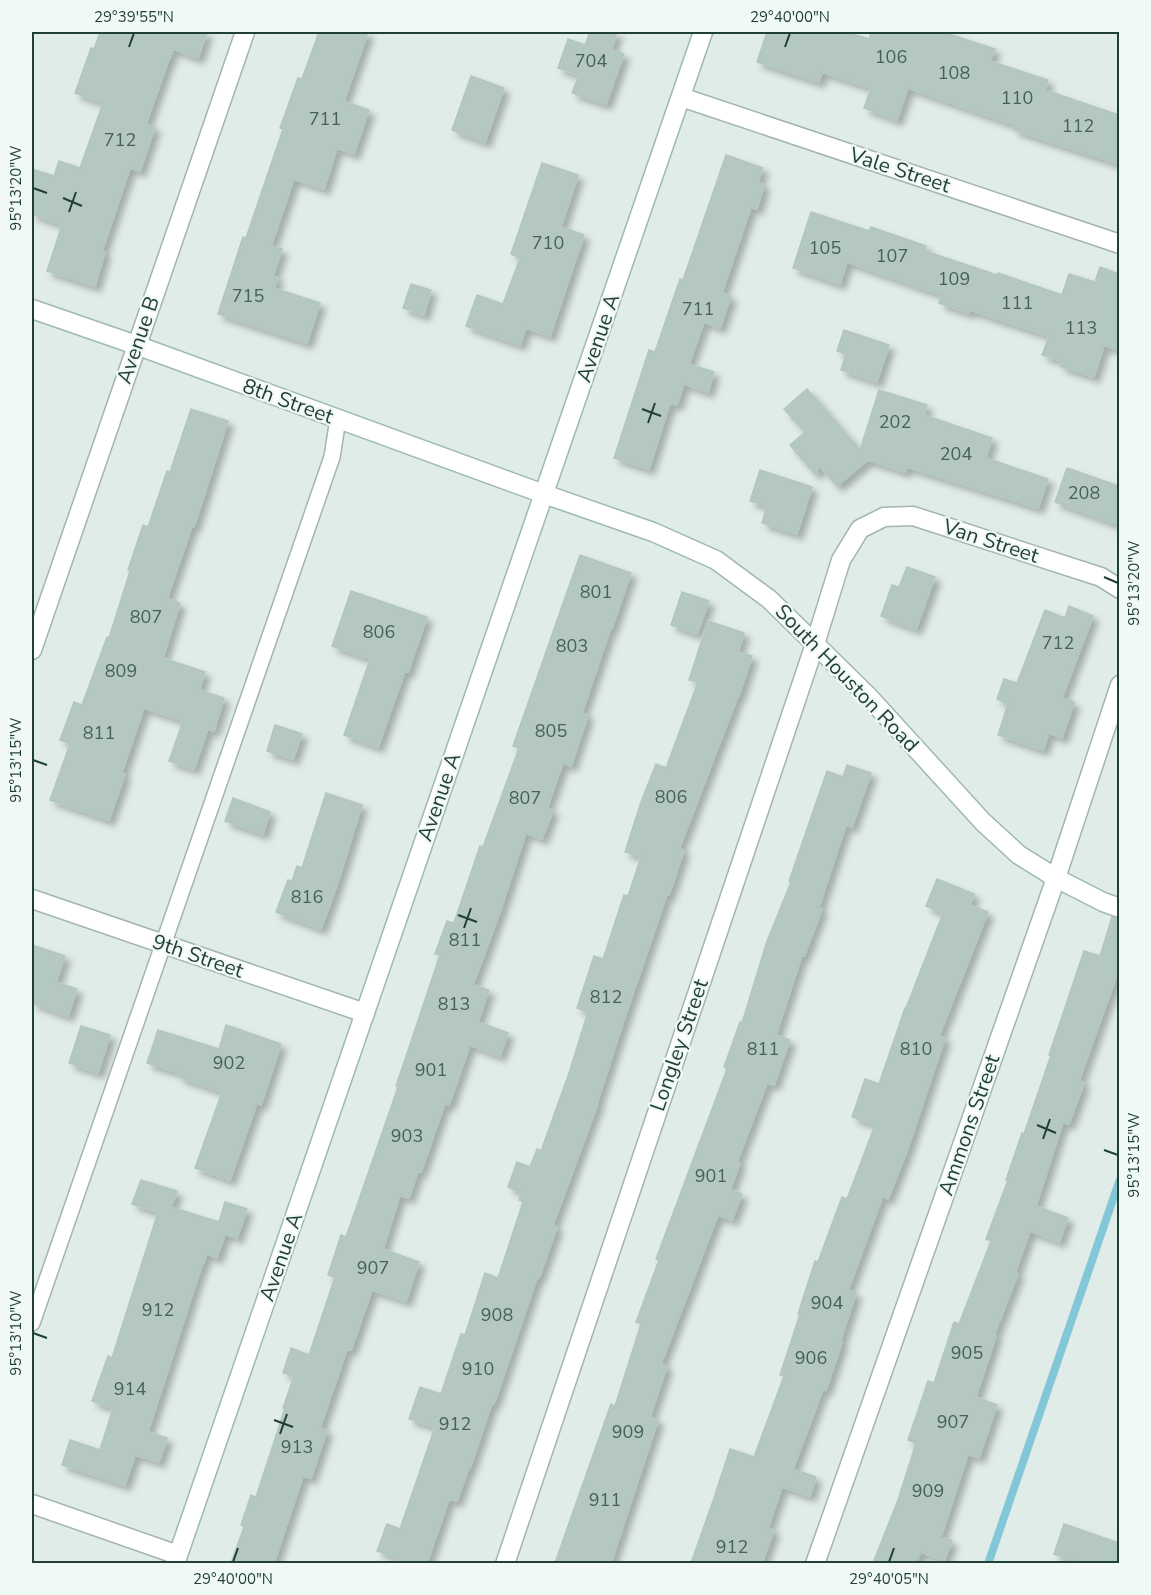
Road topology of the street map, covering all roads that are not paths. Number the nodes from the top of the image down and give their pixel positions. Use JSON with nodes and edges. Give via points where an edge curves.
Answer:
{"nodes":[{"id":1,"x":244,"y":32,"type":"edge"},
{"id":2,"x":703,"y":32,"type":"edge"},
{"id":3,"x":681,"y":97,"type":"junction"},
{"id":4,"x":1119,"y":244,"type":"edge"},
{"id":5,"x":32,"y":309,"type":"edge"},
{"id":6,"x":136,"y":345,"type":"junction"},
{"id":7,"x":338,"y":419,"type":"junction"},
{"id":8,"x":544,"y":494,"type":"junction"},
{"id":9,"x":860,"y":529,"type":"joint"},
{"id":10,"x":1119,"y":589,"type":"edge"},
{"id":11,"x":814,"y":644,"type":"junction"},
{"id":12,"x":32,"y":650,"type":"edge"},
{"id":13,"x":1119,"y":685,"type":"edge"},
{"id":14,"x":1056,"y":878,"type":"junction"},
{"id":15,"x":32,"y":899,"type":"edge"},
{"id":16,"x":1119,"y":908,"type":"edge"},
{"id":17,"x":163,"y":944,"type":"junction"},
{"id":18,"x":365,"y":1013,"type":"junction"},
{"id":19,"x":32,"y":1323,"type":"edge"},
{"id":20,"x":32,"y":1504,"type":"edge"},
{"id":21,"x":176,"y":1559,"type":"edge"},
{"id":22,"x":505,"y":1563,"type":"edge"},
{"id":23,"x":815,"y":1563,"type":"edge"}],
"edges":[{"from":1,"to":6,"type":"street","name":"Avenue B"},
{"from":2,"to":3,"type":"street","name":"Avenue A"},
{"from":3,"to":4,"type":"street","name":"Vale Street"},
{"from":3,"to":8,"type":"street","name":"Avenue A"},
{"from":5,"to":6,"type":"street","name":"8th Street"},
{"from":6,"to":7,"type":"street","name":"8th Street"},
{"from":6,"to":12,"type":"street","name":"Avenue B"},
{"from":7,"to":8,"type":"street","name":"8th Street"},
{"from":7,"to":17,"type":"lane","via":[[332,457]]},
{"from":8,"to":11,"type":"street","name":"South Houston Road","via":[[654,532],[716,560],[769,599]]},
{"from":8,"to":18,"type":"street","name":"Avenue A"},
{"from":9,"to":10,"type":"street","name":"Van Street","via":[[884,517],[913,516],[1101,577]]},
{"from":9,"to":11,"type":"street","name":"Longley Street","via":[[841,560]]},
{"from":11,"to":14,"type":"street","name":"South Houston Road","via":[[869,697],[983,822],[1019,855]]},
{"from":11,"to":22,"type":"street","name":"Longley Street"},
{"from":13,"to":14,"type":"street","name":"Ammons Street"},
{"from":14,"to":16,"type":"street","name":"South Houston Road"},
{"from":14,"to":23,"type":"street","name":"Ammons Street"},
{"from":15,"to":17,"type":"street","name":"9th Street"},
{"from":17,"to":18,"type":"street","name":"9th Street"},
{"from":17,"to":19,"type":"lane"},
{"from":18,"to":21,"type":"street","name":"Avenue A"},
{"from":20,"to":21,"type":"street"}]}
